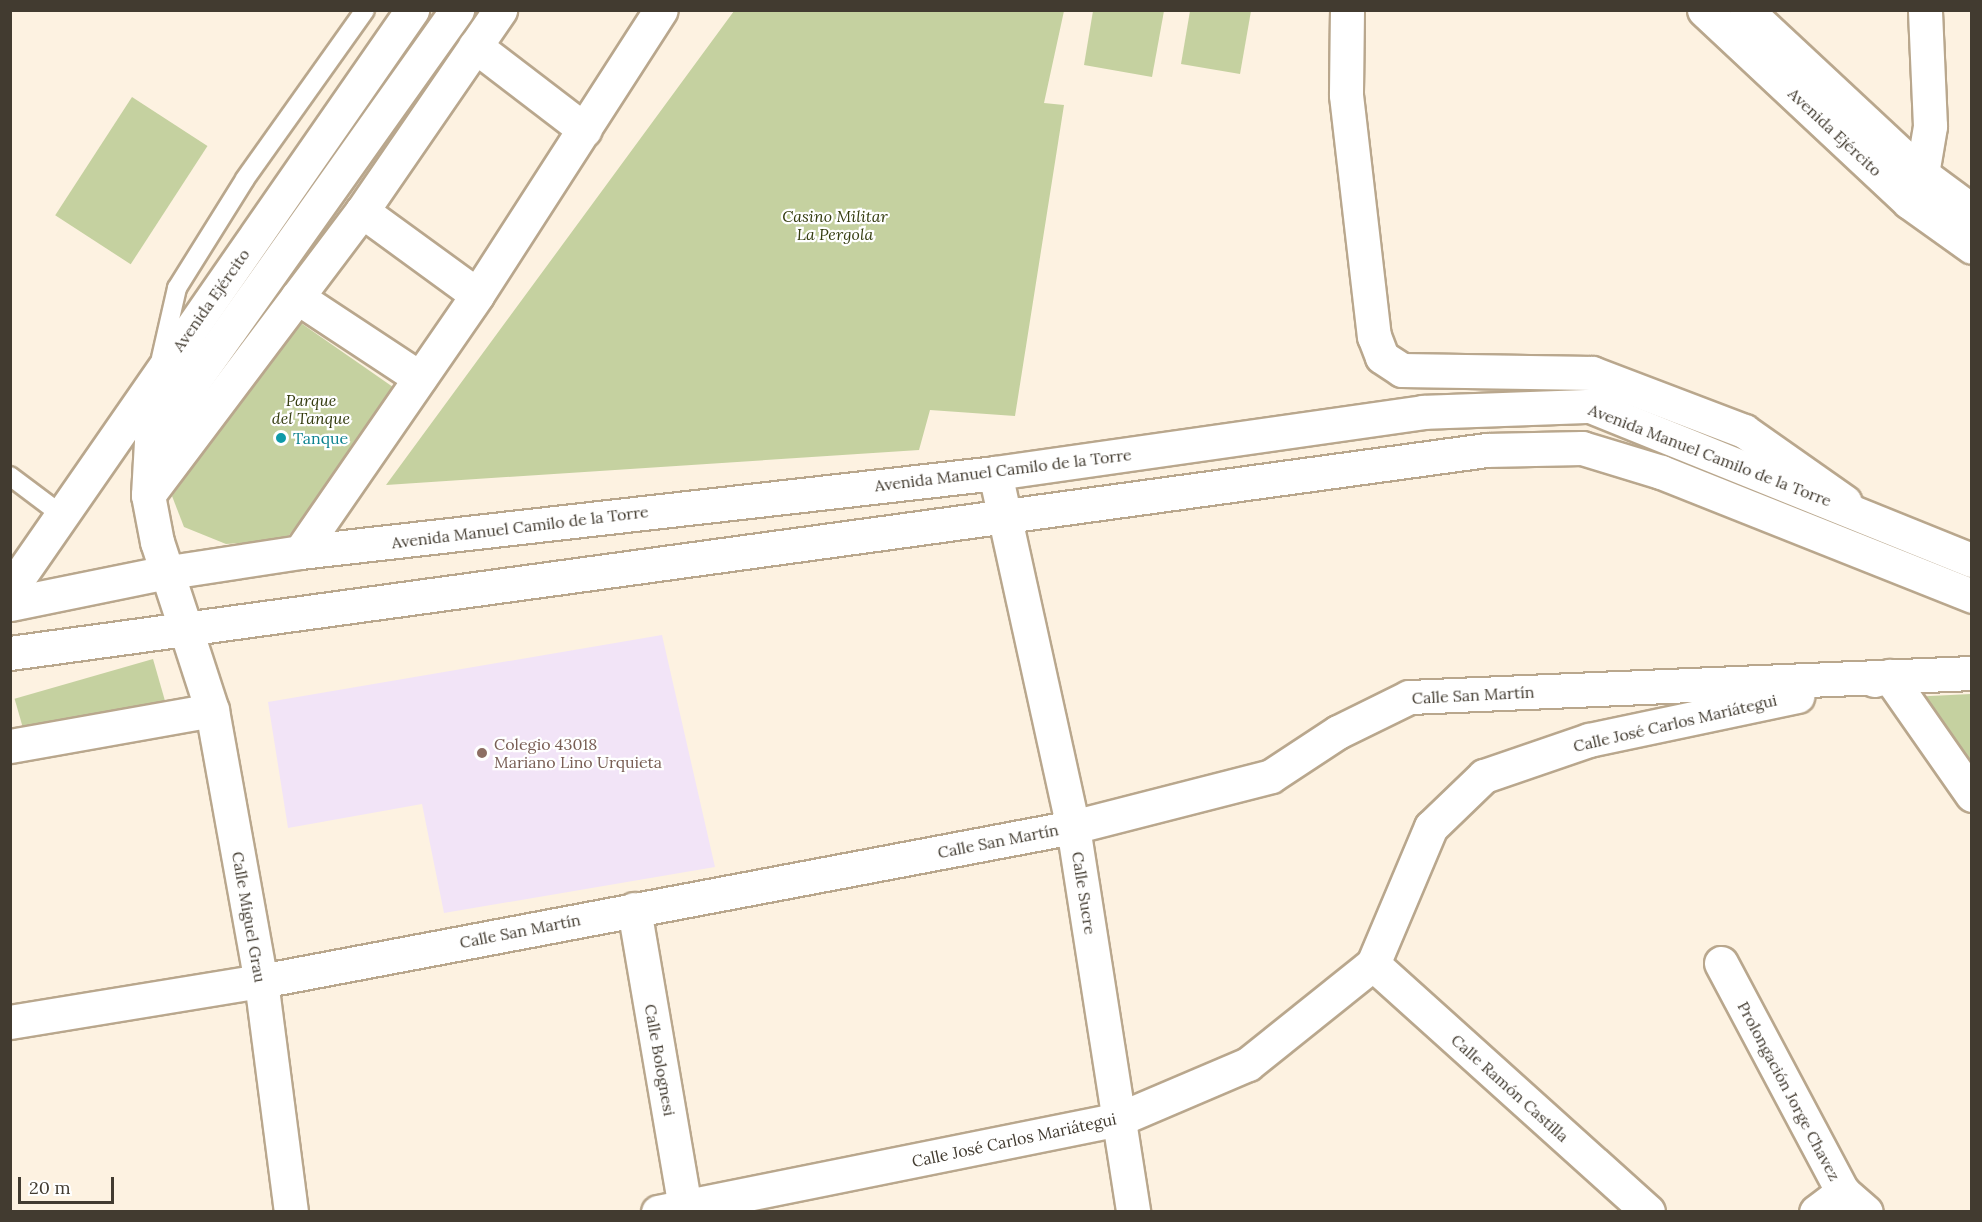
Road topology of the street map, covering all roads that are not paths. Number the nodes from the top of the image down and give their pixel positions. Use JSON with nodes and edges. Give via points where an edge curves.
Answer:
{"nodes":[{"id":1,"x":365,"y":10,"type":"edge"},
{"id":2,"x":412,"y":10,"type":"edge"},
{"id":3,"x":457,"y":10,"type":"edge"},
{"id":4,"x":500,"y":10,"type":"edge"},
{"id":5,"x":662,"y":10,"type":"edge"},
{"id":6,"x":1347,"y":10,"type":"edge"},
{"id":7,"x":1704,"y":10,"type":"edge"},
{"id":8,"x":1746,"y":10,"type":"edge"},
{"id":9,"x":1925,"y":10,"type":"edge"},
{"id":10,"x":476,"y":46,"type":"junction"},
{"id":11,"x":585,"y":130,"type":"junction"},
{"id":12,"x":1915,"y":188,"type":"junction"},
{"id":13,"x":363,"y":211,"type":"junction"},
{"id":14,"x":1971,"y":211,"type":"edge"},
{"id":15,"x":1971,"y":247,"type":"edge"},
{"id":16,"x":477,"y":295,"type":"junction"},
{"id":17,"x":297,"y":297,"type":"junction"},
{"id":18,"x":157,"y":377,"type":"junction"},
{"id":19,"x":420,"y":378,"type":"junction"},
{"id":20,"x":995,"y":473,"type":"junction"},
{"id":21,"x":10,"y":476,"type":"edge"},
{"id":22,"x":148,"y":495,"type":"junction"},
{"id":23,"x":1859,"y":512,"type":"junction"},
{"id":24,"x":1002,"y":514,"type":"junction"},
{"id":25,"x":62,"y":515,"type":"junction"},
{"id":26,"x":300,"y":552,"type":"junction"},
{"id":27,"x":1971,"y":560,"type":"edge"},
{"id":28,"x":163,"y":573,"type":"junction"},
{"id":29,"x":15,"y":574,"type":"edge"},
{"id":30,"x":1971,"y":596,"type":"edge"},
{"id":31,"x":10,"y":604,"type":"edge"},
{"id":32,"x":185,"y":627,"type":"junction"},
{"id":33,"x":10,"y":653,"type":"edge"},
{"id":34,"x":1971,"y":674,"type":"edge"},
{"id":35,"x":1889,"y":676,"type":"junction"},
{"id":36,"x":212,"y":710,"type":"junction"},
{"id":37,"x":10,"y":747,"type":"edge"},
{"id":38,"x":1971,"y":795,"type":"edge"},
{"id":39,"x":1073,"y":827,"type":"junction"},
{"id":40,"x":634,"y":909,"type":"junction"},
{"id":41,"x":1721,"y":963,"type":"dead end"},
{"id":42,"x":1373,"y":964,"type":"junction"},
{"id":43,"x":261,"y":981,"type":"junction"},
{"id":44,"x":10,"y":1022,"type":"edge"},
{"id":45,"x":1119,"y":1119,"type":"junction"},
{"id":46,"x":1854,"y":1202,"type":"edge"},
{"id":47,"x":676,"y":1210,"type":"edge"},
{"id":48,"x":291,"y":1212,"type":"edge"},
{"id":49,"x":1133,"y":1212,"type":"edge"},
{"id":50,"x":1648,"y":1212,"type":"edge"},
{"id":51,"x":1816,"y":1212,"type":"edge"}],
"edges":[{"from":1,"to":18,"type":"lane","via":[[245,179],[177,288]]},
{"from":2,"to":18,"type":"street","name":"Avenida Ejército"},
{"from":3,"to":22,"type":"street","name":"Avenida Ejército","via":[[152,441]]},
{"from":4,"to":10,"type":"street"},
{"from":5,"to":11,"type":"street"},
{"from":6,"to":23,"type":"street","via":[[1346,95],[1374,336],[1382,357],[1402,370],[1592,373],[1744,431]]},
{"from":7,"to":12,"type":"street","name":"Avenida Ejército"},
{"from":8,"to":12,"type":"street","name":"Avenida Ejército"},
{"from":9,"to":12,"type":"street","via":[[1930,126]]},
{"from":10,"to":11,"type":"street"},
{"from":10,"to":13,"type":"street"},
{"from":11,"to":16,"type":"street"},
{"from":12,"to":14,"type":"street","name":"Avenida Ejército"},
{"from":12,"to":15,"type":"street","name":"Avenida Ejército"},
{"from":13,"to":16,"type":"street"},
{"from":13,"to":17,"type":"street"},
{"from":16,"to":19,"type":"street"},
{"from":17,"to":19,"type":"street"},
{"from":17,"to":22,"type":"street"},
{"from":18,"to":25,"type":"street","name":"Avenida Ejército"},
{"from":19,"to":26,"type":"street"},
{"from":20,"to":23,"type":"street","name":"Avenida Manuel Camilo de la Torre","via":[[1423,412],[1590,406]]},
{"from":20,"to":24,"type":"street","name":"Calle Sucre"},
{"from":20,"to":26,"type":"street","name":"Avenida Manuel Camilo de la Torre"},
{"from":21,"to":25,"type":"lane"},
{"from":22,"to":28,"type":"street","name":"Avenida Ejército"},
{"from":23,"to":27,"type":"street","name":"Avenida Manuel Camilo de la Torre"},
{"from":24,"to":30,"type":"street","name":"Avenida Manuel Camilo de la Torre","via":[[1486,450],[1582,448],[1660,472]]},
{"from":24,"to":32,"type":"street","name":"Avenida Manuel Camilo de la Torre"},
{"from":24,"to":39,"type":"street","name":"Calle Sucre"},
{"from":25,"to":29,"type":"street","name":"Avenida Ejército"},
{"from":26,"to":28,"type":"street","name":"Avenida Manuel Camilo de la Torre"},
{"from":28,"to":31,"type":"street","name":"Avenida Manuel Camilo de la Torre"},
{"from":28,"to":32,"type":"street","name":"Avenida Ejército"},
{"from":32,"to":33,"type":"street","name":"Avenida Manuel Camilo de la Torre"},
{"from":32,"to":36,"type":"street","name":"Calle Miguel Grau"},
{"from":34,"to":35,"type":"street","name":"Calle San Martín"},
{"from":35,"to":38,"type":"street"},
{"from":35,"to":39,"type":"street","name":"Calle San Martín","via":[[1409,697],[1338,732],[1271,776]]},
{"from":35,"to":42,"type":"street","name":"Calle José Carlos Mariátegui","via":[[1589,740],[1484,776],[1431,827]]},
{"from":36,"to":37,"type":"street"},
{"from":36,"to":43,"type":"street","name":"Calle Miguel Grau"},
{"from":39,"to":40,"type":"street","name":"Calle San Martín"},
{"from":39,"to":45,"type":"street","name":"Calle Sucre"},
{"from":40,"to":43,"type":"street","name":"Calle San Martín"},
{"from":40,"to":47,"type":"street","name":"Calle Bolognesi"},
{"from":41,"to":46,"type":"street","name":"Prolongación Jorge Chavez"},
{"from":42,"to":45,"type":"street","name":"Calle José Carlos Mariátegui","via":[[1248,1064]]},
{"from":42,"to":50,"type":"street","name":"Calle Ramón Castilla"},
{"from":43,"to":44,"type":"street","name":"Calle San Martín"},
{"from":43,"to":48,"type":"street","name":"Calle Miguel Grau"},
{"from":45,"to":47,"type":"street","name":"Calle José Carlos Mariátegui"},
{"from":45,"to":49,"type":"street","name":"Calle Sucre"},
{"from":46,"to":51,"type":"street"}]}
